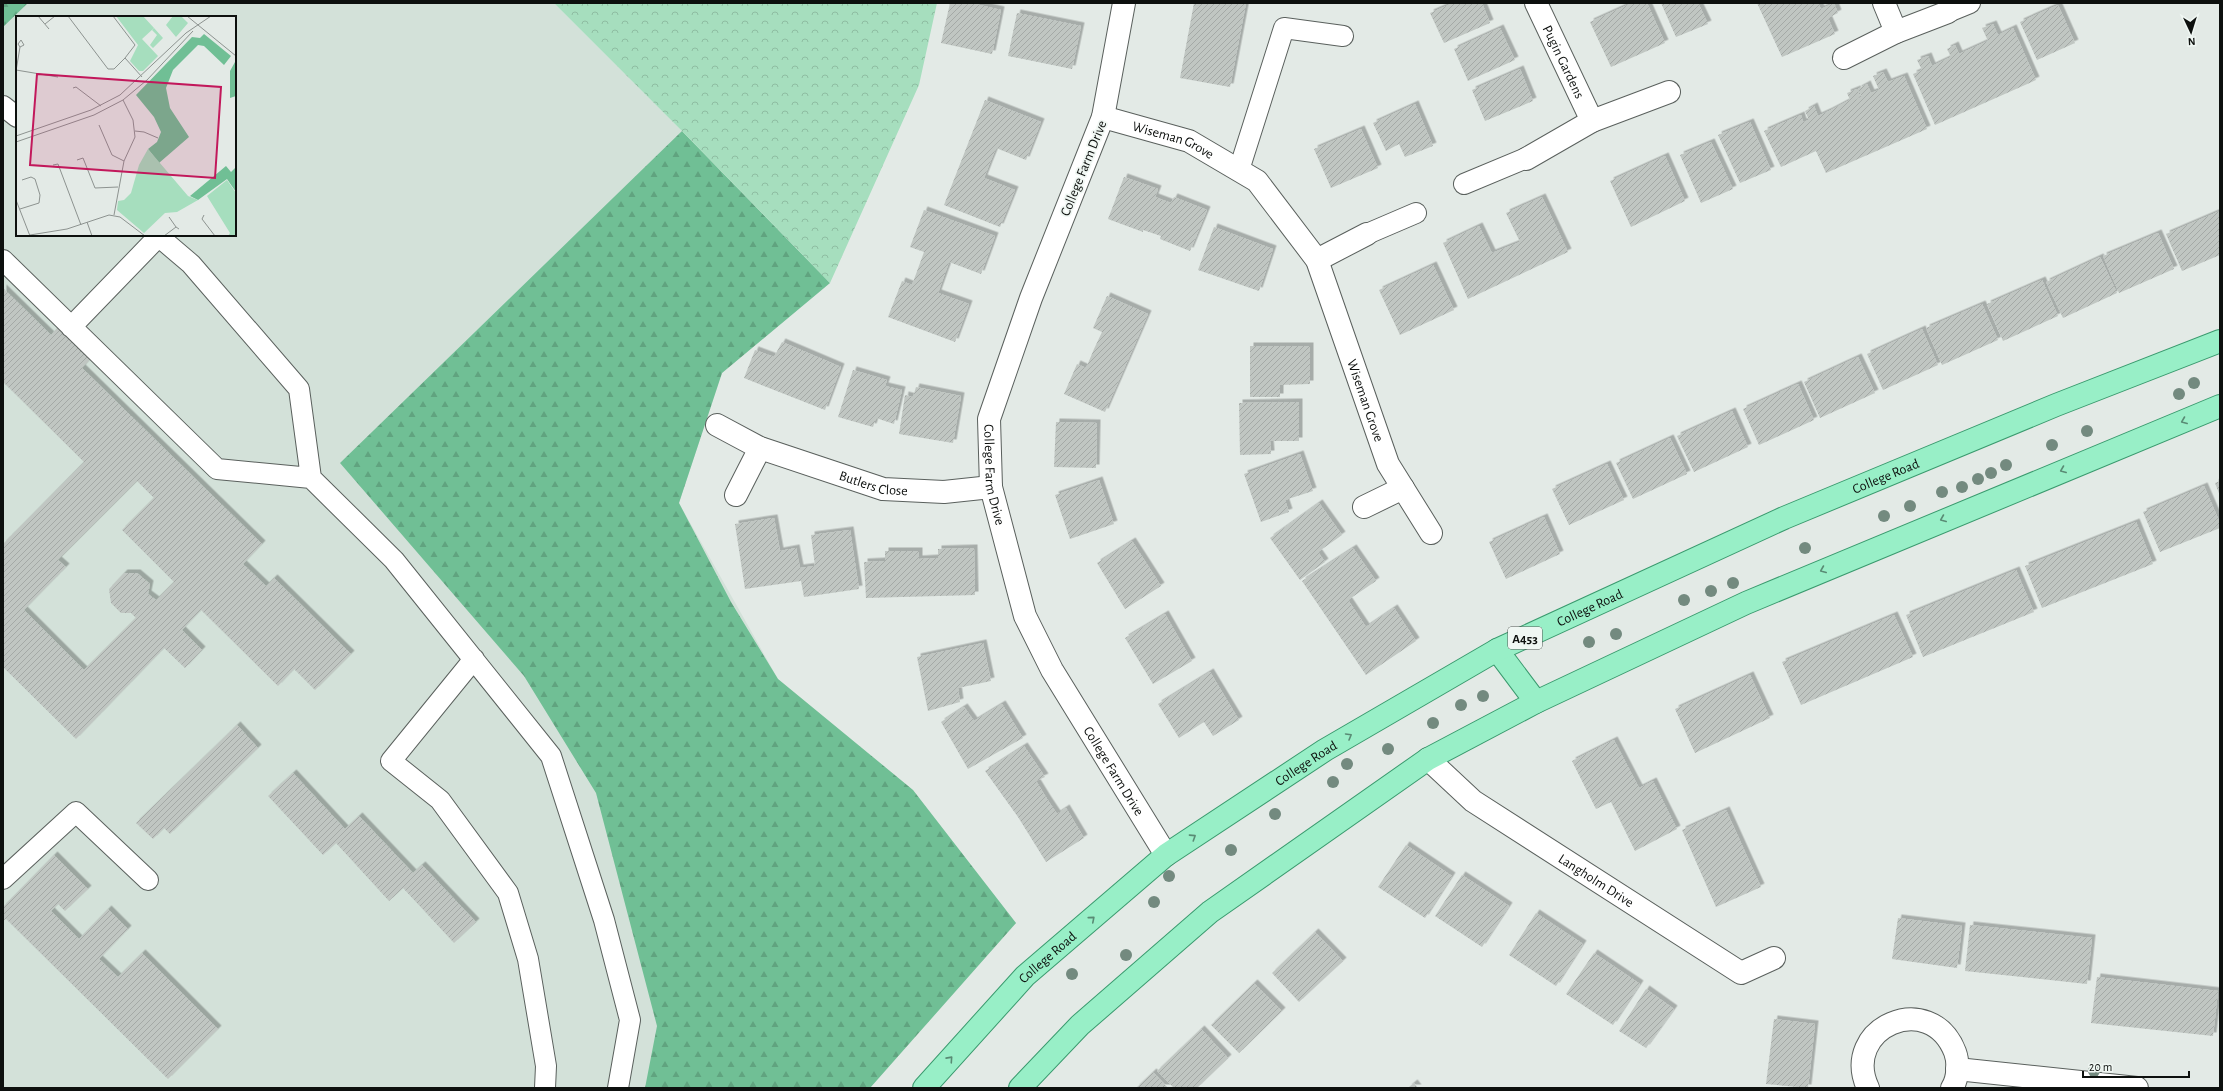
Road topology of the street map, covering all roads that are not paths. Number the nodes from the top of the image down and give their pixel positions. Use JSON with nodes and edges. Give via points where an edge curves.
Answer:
{"nodes":[{"id":1,"x":1124,"y":3,"type":"edge"},
{"id":2,"x":1536,"y":3,"type":"edge"},
{"id":3,"x":1884,"y":3,"type":"edge"},
{"id":4,"x":1970,"y":3,"type":"edge"},
{"id":5,"x":1948,"y":12,"type":"joint"},
{"id":6,"x":1896,"y":32,"type":"junction"},
{"id":7,"x":1343,"y":36,"type":"dead end"},
{"id":8,"x":1844,"y":58,"type":"dead end"},
{"id":9,"x":1669,"y":92,"type":"dead end"},
{"id":10,"x":3,"y":106,"type":"edge"},
{"id":11,"x":16,"y":116,"type":"edge"},
{"id":12,"x":1103,"y":117,"type":"junction"},
{"id":13,"x":1592,"y":121,"type":"junction"},
{"id":14,"x":1529,"y":158,"type":"joint"},
{"id":15,"x":1239,"y":170,"type":"junction"},
{"id":16,"x":1464,"y":184,"type":"dead end"},
{"id":17,"x":1416,"y":213,"type":"dead end"},
{"id":18,"x":1367,"y":234,"type":"joint"},
{"id":19,"x":158,"y":236,"type":"edge"},
{"id":20,"x":3,"y":260,"type":"edge"},
{"id":21,"x":1317,"y":260,"type":"junction"},
{"id":22,"x":71,"y":327,"type":"junction"},
{"id":23,"x":2220,"y":341,"type":"edge"},
{"id":24,"x":2220,"y":406,"type":"edge"},
{"id":25,"x":717,"y":425,"type":"dead end"},
{"id":26,"x":760,"y":448,"type":"junction"},
{"id":27,"x":311,"y":478,"type":"junction"},
{"id":28,"x":991,"y":487,"type":"junction"},
{"id":29,"x":1403,"y":488,"type":"junction"},
{"id":30,"x":736,"y":495,"type":"dead end"},
{"id":31,"x":1364,"y":507,"type":"dead end"},
{"id":32,"x":1431,"y":533,"type":"dead end"},
{"id":33,"x":1497,"y":650,"type":"junction"},
{"id":34,"x":474,"y":659,"type":"junction"},
{"id":35,"x":1536,"y":702,"type":"junction"},
{"id":36,"x":1428,"y":759,"type":"junction"},
{"id":37,"x":1166,"y":854,"type":"junction"},
{"id":38,"x":3,"y":879,"type":"edge"},
{"id":39,"x":148,"y":880,"type":"dead end"},
{"id":40,"x":1774,"y":958,"type":"dead end"},
{"id":41,"x":1955,"y":1078,"type":"edge"},
{"id":42,"x":545,"y":1088,"type":"edge"},
{"id":43,"x":618,"y":1088,"type":"edge"},
{"id":44,"x":924,"y":1088,"type":"edge"},
{"id":45,"x":1020,"y":1088,"type":"edge"},
{"id":46,"x":1868,"y":1088,"type":"edge"},
{"id":47,"x":2137,"y":1088,"type":"edge"}],
"edges":[{"from":1,"to":12,"type":"street","name":"College Farm Drive"},
{"from":2,"to":13,"type":"street","name":"Pugin Gardens"},
{"from":3,"to":6,"type":"street"},
{"from":4,"to":5,"type":"lane"},
{"from":5,"to":6,"type":"street"},
{"from":6,"to":8,"type":"street"},
{"from":7,"to":15,"type":"lane","via":[[1284,28]]},
{"from":9,"to":13,"type":"street"},
{"from":10,"to":11,"type":"lane"},
{"from":12,"to":15,"type":"street","name":"Wiseman Grove","via":[[1189,141]]},
{"from":12,"to":28,"type":"street","name":"College Farm Drive","via":[[1031,298],[989,419]]},
{"from":13,"to":14,"type":"street"},
{"from":14,"to":16,"type":"lane"},
{"from":15,"to":21,"type":"street","name":"Wiseman Grove","via":[[1257,181]]},
{"from":17,"to":18,"type":"lane"},
{"from":18,"to":21,"type":"street"},
{"from":19,"to":22,"type":"lane"},
{"from":19,"to":27,"type":"lane","via":[[192,264],[299,388]]},
{"from":20,"to":22,"type":"lane"},
{"from":21,"to":29,"type":"street","name":"Wiseman Grove","via":[[1388,464]]},
{"from":22,"to":27,"type":"lane","via":[[217,469]]},
{"from":23,"to":33,"type":"main road","name":"College Road","number":"A453","via":[[2049,408],[1784,518]]},
{"from":24,"to":35,"type":"main road","one_way":true,"via":[[1746,602]]},
{"from":25,"to":26,"type":"street","name":"Butlers Close"},
{"from":26,"to":28,"type":"street","name":"Butlers Close","via":[[883,488],[944,492]]},
{"from":26,"to":30,"type":"street"},
{"from":27,"to":34,"type":"lane","via":[[394,560]]},
{"from":28,"to":37,"type":"street","name":"College Farm Drive","via":[[1025,616],[1052,670]]},
{"from":29,"to":31,"type":"street"},
{"from":29,"to":32,"type":"street","name":"Wiseman Grove"},
{"from":33,"to":35,"type":"main road"},
{"from":37,"to":33,"type":"main road","name":"College Road","number":"A453","one_way":true,"via":[[1325,750]]},
{"from":34,"to":42,"type":"lane","via":[[391,761],[440,800],[508,893],[528,959],[546,1066]]},
{"from":34,"to":43,"type":"lane","via":[[551,756],[604,920],[630,1020]]},
{"from":35,"to":36,"type":"main road"},
{"from":36,"to":40,"type":"street","name":"Langholm Drive","via":[[1473,801],[1741,973]]},
{"from":36,"to":45,"type":"main road","via":[[1210,912],[1080,1025]]},
{"from":44,"to":37,"type":"main road","name":"College Road","number":"A453","one_way":true,"via":[[1025,976]]},
{"from":38,"to":39,"type":"lane","via":[[76,812]]},
{"from":41,"to":46,"type":"street","via":[[1956,1056],[1951,1042],[1931,1024],[1918,1019],[1904,1019],[1891,1023],[1877,1032],[1867,1045],[1862,1062],[1863,1078]]},
{"from":41,"to":47,"type":"street"}]}
